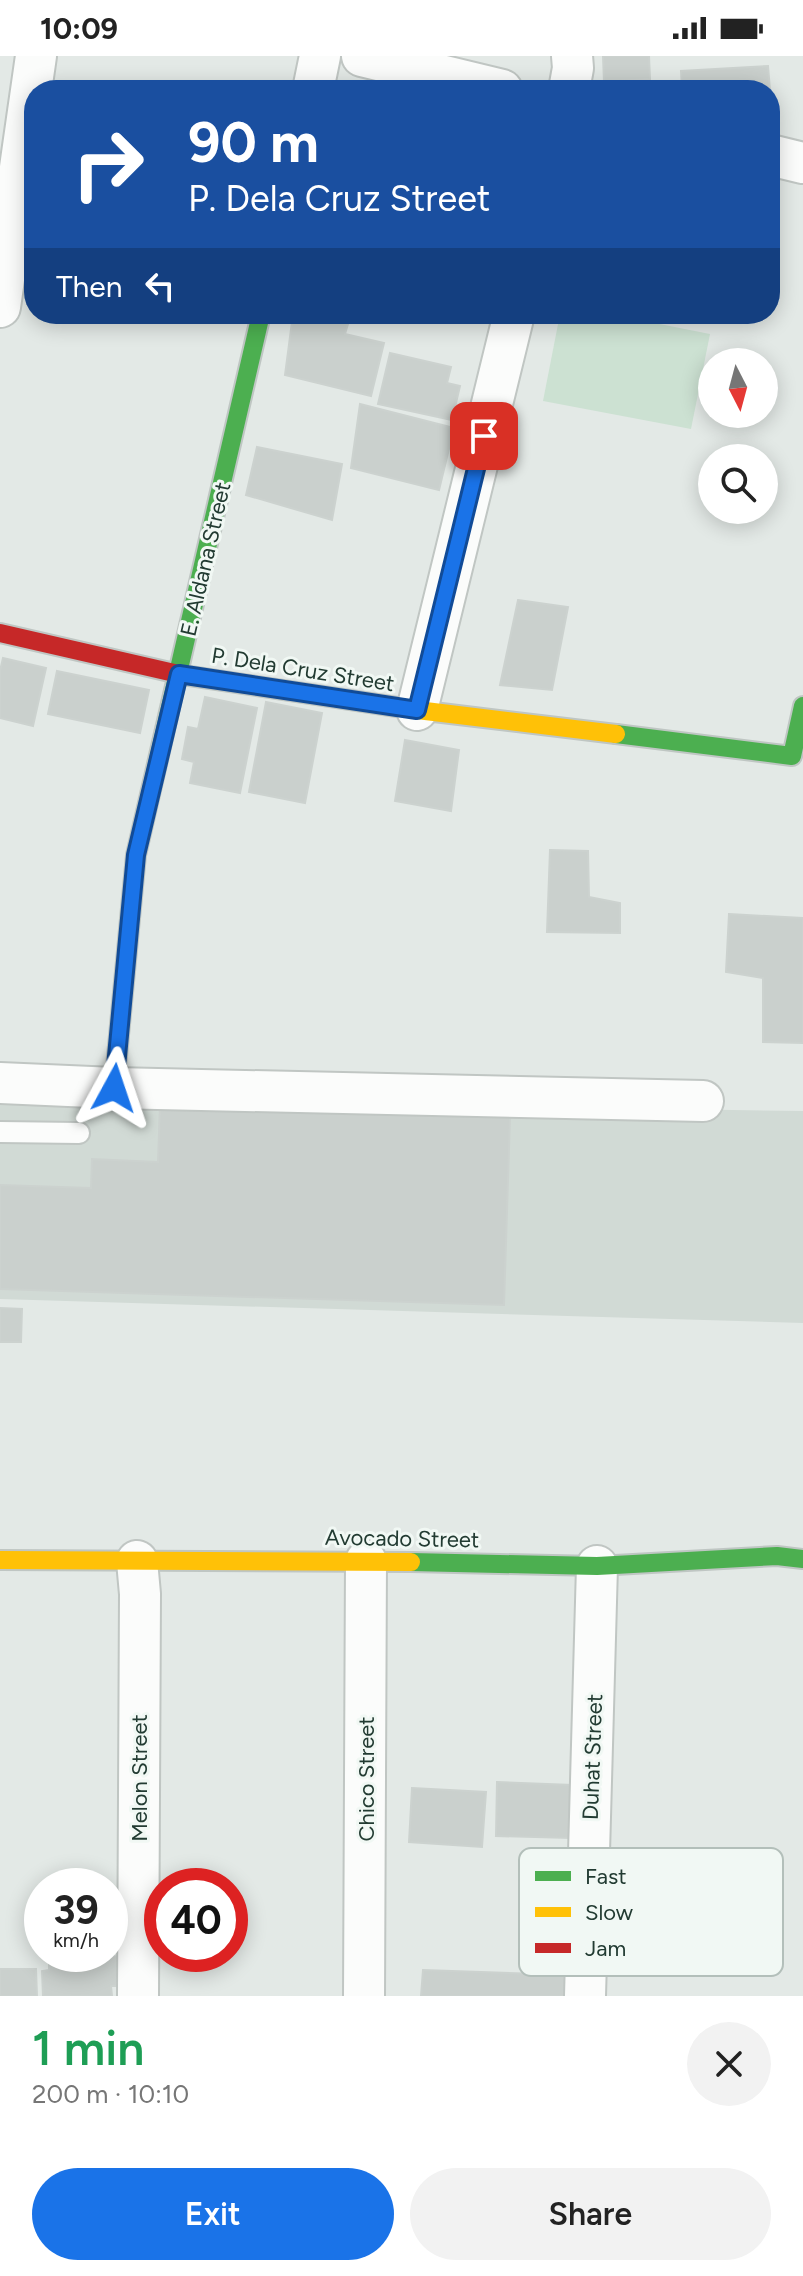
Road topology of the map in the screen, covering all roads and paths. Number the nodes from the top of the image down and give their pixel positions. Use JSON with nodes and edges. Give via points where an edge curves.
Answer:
{"nodes":[{"id":1,"x":36,"y":56,"type":"edge"},
{"id":2,"x":320,"y":56,"type":"edge"},
{"id":3,"x":362,"y":56,"type":"edge"},
{"id":4,"x":572,"y":56,"type":"edge"},
{"id":5,"x":33,"y":80,"type":"edge"},
{"id":6,"x":315,"y":80,"type":"edge"},
{"id":7,"x":461,"y":80,"type":"edge"},
{"id":8,"x":571,"y":80,"type":"edge"},
{"id":9,"x":24,"y":140,"type":"edge"},
{"id":10,"x":780,"y":157,"type":"edge"},
{"id":11,"x":803,"y":163,"type":"edge"},
{"id":12,"x":0,"y":307,"type":"edge"},
{"id":13,"x":259,"y":324,"type":"edge"},
{"id":14,"x":512,"y":324,"type":"edge"},
{"id":15,"x":0,"y":633,"type":"edge"},
{"id":16,"x":179,"y":674,"type":"junction"},
{"id":17,"x":803,"y":706,"type":"edge"},
{"id":18,"x":417,"y":710,"type":"junction"},
{"id":19,"x":0,"y":1083,"type":"edge"},
{"id":20,"x":114,"y":1088,"type":"junction"},
{"id":21,"x":703,"y":1101,"type":"dead end"},
{"id":22,"x":0,"y":1132,"type":"edge"},
{"id":23,"x":79,"y":1133,"type":"dead end"},
{"id":24,"x":803,"y":1559,"type":"edge"},
{"id":25,"x":0,"y":1560,"type":"edge"},
{"id":26,"x":137,"y":1561,"type":"junction"},
{"id":27,"x":366,"y":1561,"type":"junction"},
{"id":28,"x":597,"y":1566,"type":"junction"},
{"id":29,"x":589,"y":1848,"type":"edge"},
{"id":30,"x":586,"y":1976,"type":"edge"},
{"id":31,"x":138,"y":1996,"type":"edge"},
{"id":32,"x":364,"y":1996,"type":"edge"},
{"id":33,"x":585,"y":1996,"type":"edge"}],
"edges":[{"from":1,"to":5,"type":"street"},
{"from":2,"to":6,"type":"street"},
{"from":3,"to":7,"type":"street"},
{"from":4,"to":8,"type":"street"},
{"from":9,"to":12,"type":"street"},
{"from":10,"to":11,"type":"street"},
{"from":13,"to":16,"type":"street","name":"E. Aldana Street"},
{"from":14,"to":18,"type":"street"},
{"from":15,"to":16,"type":"street","name":"P. Dela Cruz Street"},
{"from":16,"to":18,"type":"street","name":"P. Dela Cruz Street"},
{"from":16,"to":20,"type":"street","name":"E. Aldana Street","via":[[136,855]]},
{"from":17,"to":18,"type":"street","name":"P. Dela Cruz Street","via":[[792,756]]},
{"from":19,"to":20,"type":"street"},
{"from":20,"to":21,"type":"street"},
{"from":22,"to":23,"type":"lane"},
{"from":24,"to":28,"type":"street","name":"Avocado Street"},
{"from":25,"to":26,"type":"street","name":"Avocado Street"},
{"from":26,"to":27,"type":"street","name":"Avocado Street"},
{"from":26,"to":31,"type":"street","name":"Melon Street"},
{"from":27,"to":28,"type":"street","name":"Avocado Street"},
{"from":27,"to":32,"type":"street","name":"Chico Street"},
{"from":28,"to":29,"type":"street","name":"Duhat Street"},
{"from":30,"to":33,"type":"street","name":"Duhat Street"}]}
